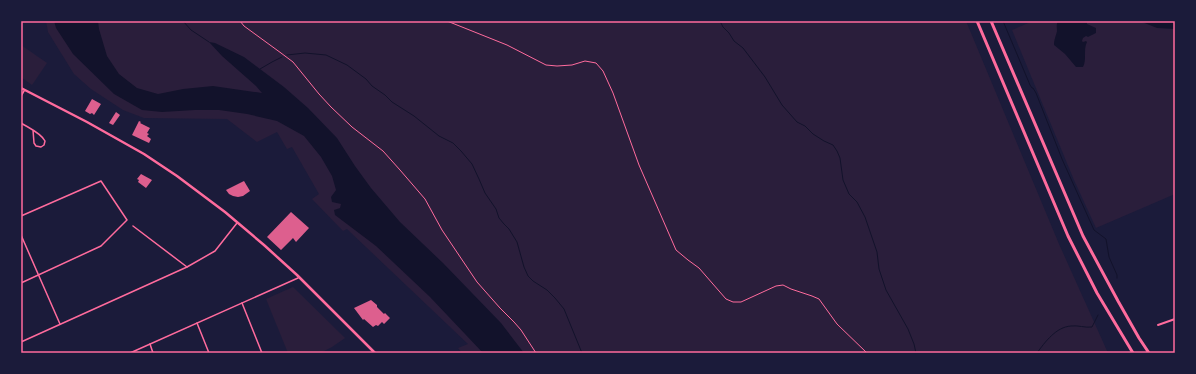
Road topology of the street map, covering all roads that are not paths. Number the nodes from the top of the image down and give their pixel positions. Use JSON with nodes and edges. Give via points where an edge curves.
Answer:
{"nodes":[{"id":1,"x":240,"y":21,"type":"edge"},
{"id":2,"x":978,"y":21,"type":"edge"},
{"id":3,"x":991,"y":21,"type":"edge"},
{"id":4,"x":21,"y":87,"type":"edge"},
{"id":5,"x":25,"y":89,"type":"junction"},
{"id":6,"x":21,"y":96,"type":"edge"},
{"id":7,"x":21,"y":123,"type":"edge"},
{"id":8,"x":33,"y":130,"type":"junction"},
{"id":9,"x":21,"y":216,"type":"edge"},
{"id":10,"x":238,"y":222,"type":"junction"},
{"id":11,"x":133,"y":226,"type":"dead end"},
{"id":12,"x":21,"y":235,"type":"edge"},
{"id":13,"x":187,"y":267,"type":"junction"},
{"id":14,"x":38,"y":275,"type":"junction"},
{"id":15,"x":299,"y":277,"type":"junction"},
{"id":16,"x":21,"y":282,"type":"edge"},
{"id":17,"x":242,"y":303,"type":"junction"},
{"id":18,"x":1175,"y":319,"type":"edge"},
{"id":19,"x":197,"y":323,"type":"junction"},
{"id":20,"x":60,"y":324,"type":"junction"},
{"id":21,"x":1158,"y":325,"type":"dead end"},
{"id":22,"x":21,"y":342,"type":"edge"},
{"id":23,"x":150,"y":344,"type":"junction"},
{"id":24,"x":130,"y":353,"type":"edge"},
{"id":25,"x":153,"y":353,"type":"edge"},
{"id":26,"x":209,"y":353,"type":"edge"},
{"id":27,"x":262,"y":353,"type":"edge"},
{"id":28,"x":375,"y":353,"type":"edge"},
{"id":29,"x":536,"y":353,"type":"edge"},
{"id":30,"x":1133,"y":353,"type":"edge"},
{"id":31,"x":1149,"y":353,"type":"edge"}],
"edges":[{"from":1,"to":29,"type":"lane","via":[[293,62],[338,114],[383,151],[400,170],[425,199],[442,230],[477,282],[518,326]]},
{"from":2,"to":30,"type":"highway","via":[[1068,236],[1097,293]]},
{"from":3,"to":31,"type":"highway","via":[[1083,236],[1138,338]]},
{"from":4,"to":5,"type":"main road"},
{"from":5,"to":6,"type":"street"},
{"from":5,"to":10,"type":"main road","via":[[144,154]]},
{"from":7,"to":8,"type":"street"},
{"from":8,"to":8,"type":"street","via":[[44,137],[44,145],[41,147],[34,143]]},
{"from":9,"to":14,"type":"street","via":[[101,180],[127,220],[101,246]]},
{"from":10,"to":13,"type":"street","via":[[215,251]]},
{"from":10,"to":15,"type":"main road"},
{"from":11,"to":13,"type":"street"},
{"from":12,"to":14,"type":"street"},
{"from":13,"to":20,"type":"street"},
{"from":14,"to":16,"type":"street"},
{"from":14,"to":20,"type":"street"},
{"from":15,"to":17,"type":"street"},
{"from":15,"to":28,"type":"main road"},
{"from":17,"to":19,"type":"street"},
{"from":17,"to":27,"type":"street"},
{"from":18,"to":21,"type":"street"},
{"from":19,"to":23,"type":"street"},
{"from":19,"to":26,"type":"street"},
{"from":20,"to":22,"type":"street"},
{"from":23,"to":24,"type":"street"},
{"from":23,"to":25,"type":"street"}]}
